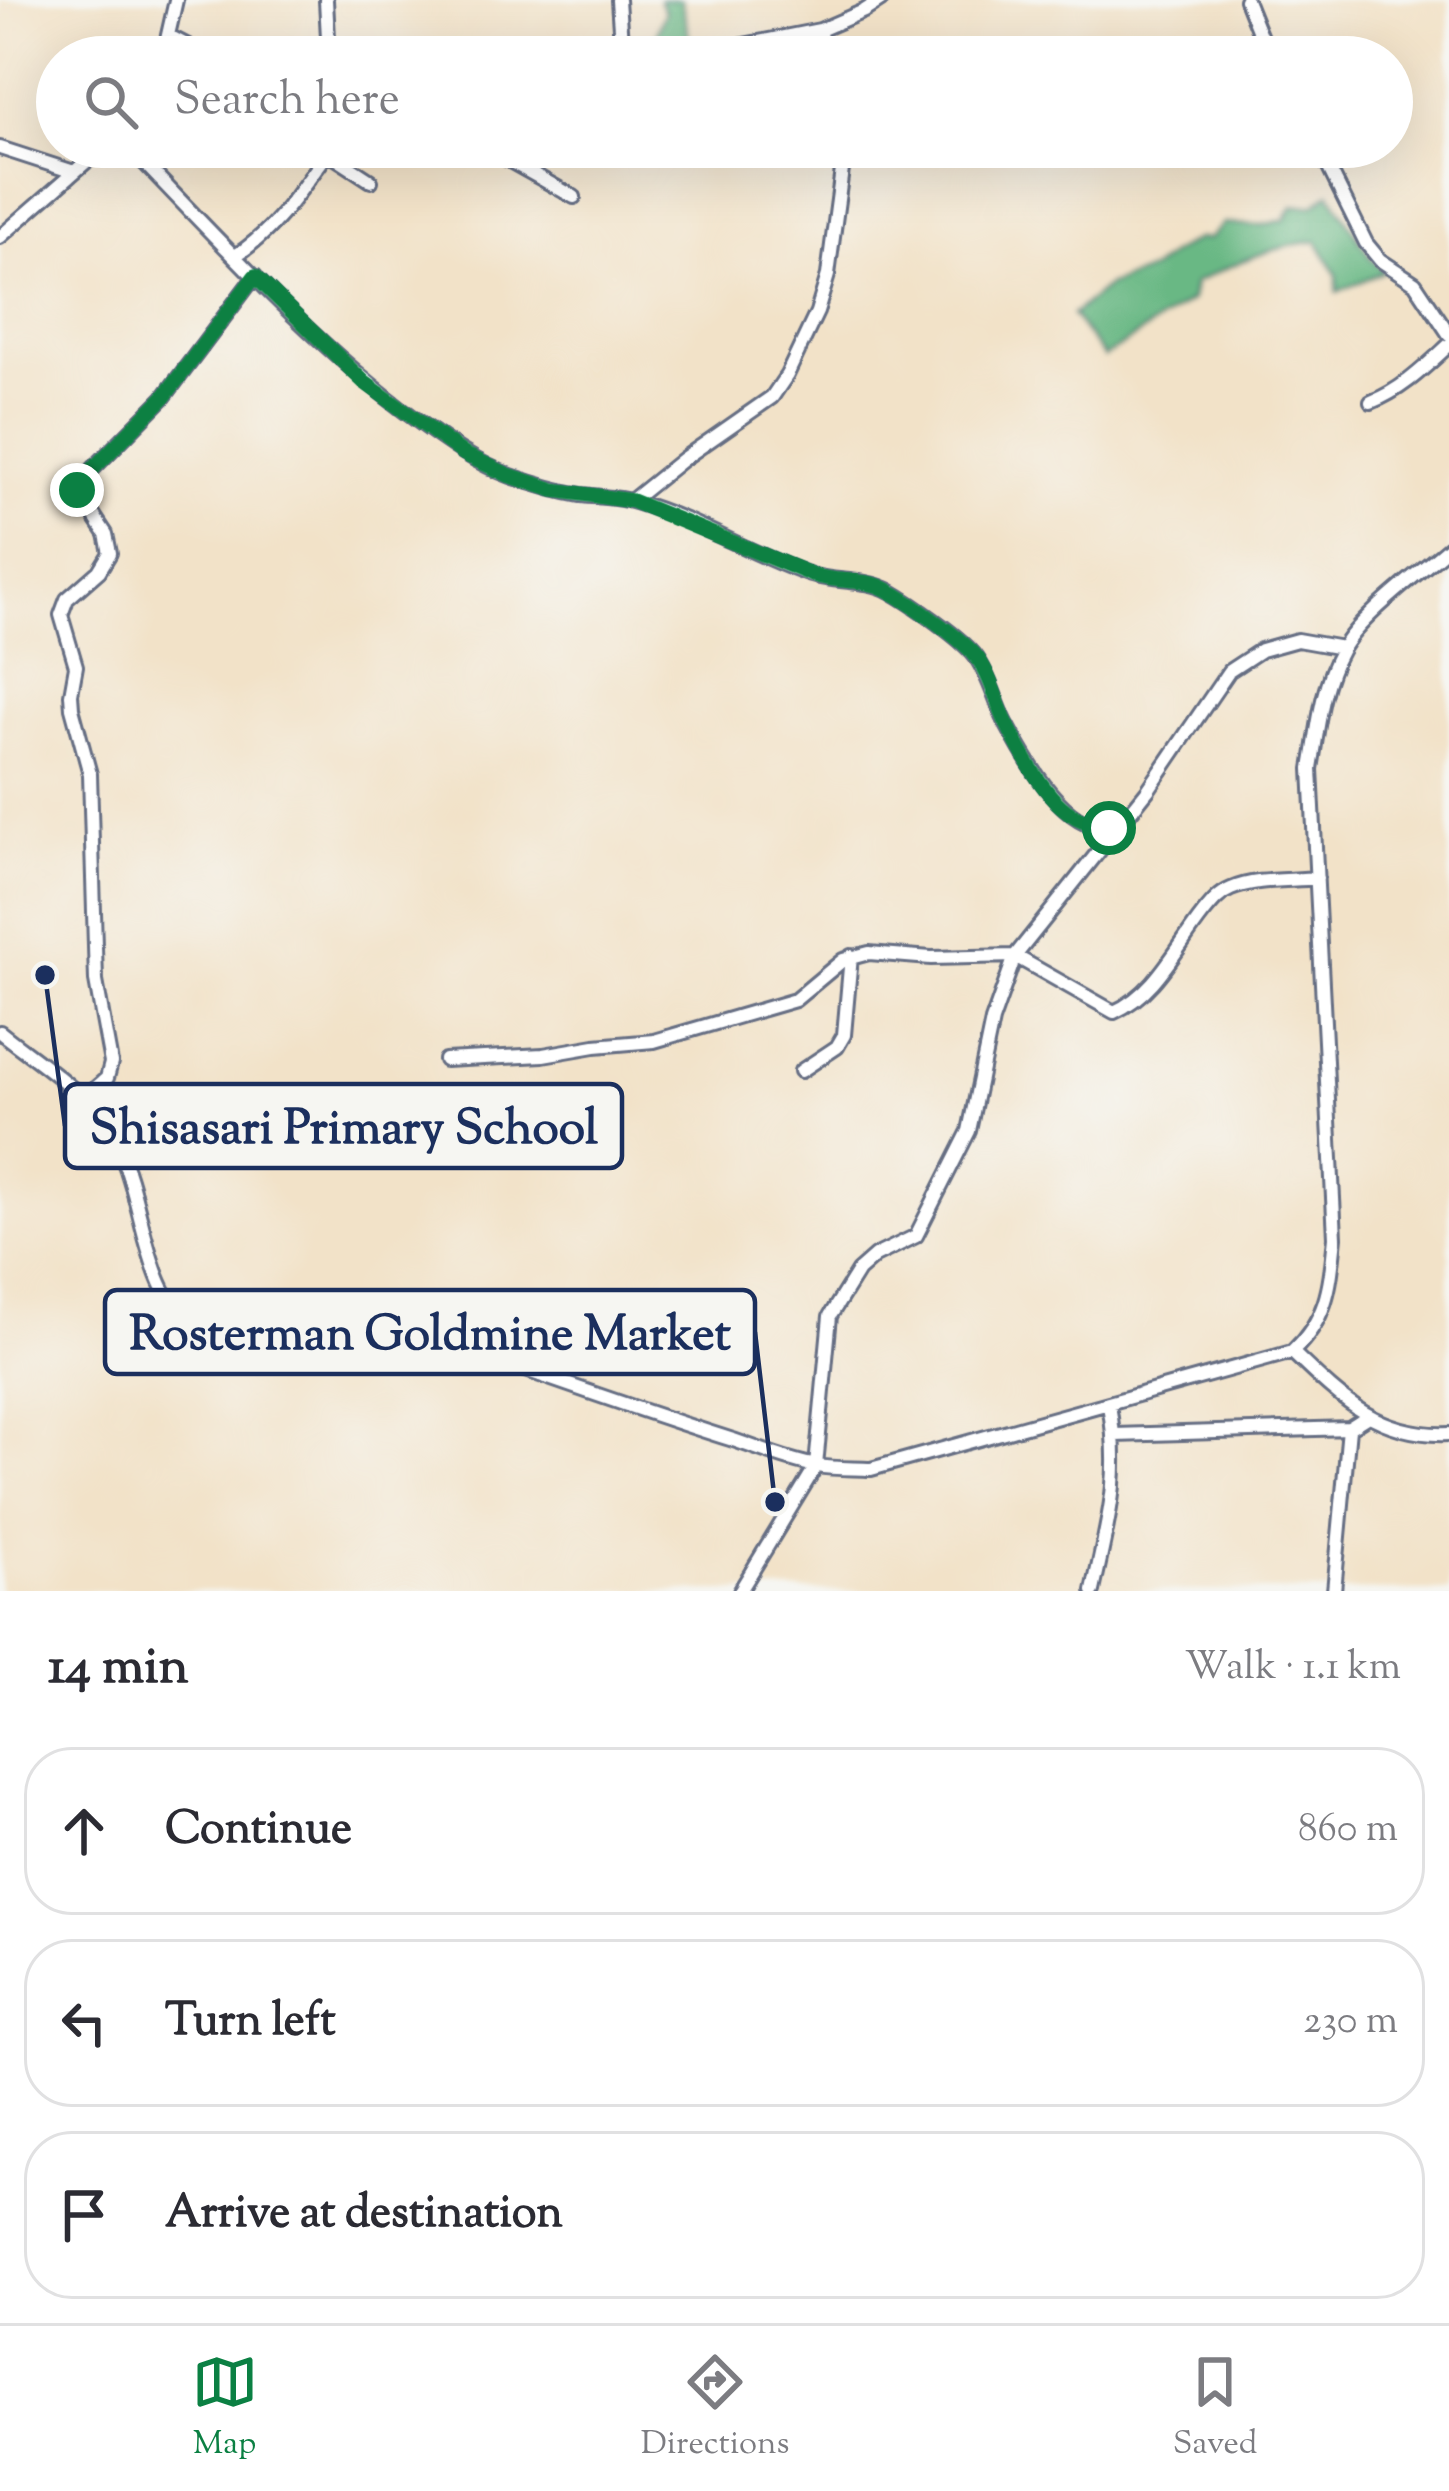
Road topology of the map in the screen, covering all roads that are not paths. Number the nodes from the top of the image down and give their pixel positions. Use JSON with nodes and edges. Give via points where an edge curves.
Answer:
{"nodes":[{"id":1,"x":176,"y":0,"type":"edge"},
{"id":2,"x":326,"y":0,"type":"edge"},
{"id":3,"x":618,"y":0,"type":"edge"},
{"id":4,"x":881,"y":0,"type":"edge"},
{"id":5,"x":1246,"y":0,"type":"edge"},
{"id":6,"x":820,"y":30,"type":"junction"},
{"id":7,"x":169,"y":36,"type":"edge"},
{"id":8,"x":328,"y":36,"type":"edge"},
{"id":9,"x":621,"y":36,"type":"edge"},
{"id":10,"x":789,"y":36,"type":"edge"},
{"id":11,"x":820,"y":36,"type":"edge"},
{"id":12,"x":1260,"y":36,"type":"edge"},
{"id":13,"x":0,"y":148,"type":"edge"},
{"id":14,"x":36,"y":160,"type":"edge"},
{"id":15,"x":62,"y":168,"type":"edge"},
{"id":16,"x":79,"y":168,"type":"edge"},
{"id":17,"x":149,"y":168,"type":"edge"},
{"id":18,"x":317,"y":168,"type":"edge"},
{"id":19,"x":351,"y":168,"type":"edge"},
{"id":20,"x":522,"y":168,"type":"edge"},
{"id":21,"x":842,"y":168,"type":"edge"},
{"id":22,"x":1329,"y":168,"type":"edge"},
{"id":23,"x":74,"y":172,"type":"junction"},
{"id":24,"x":371,"y":181,"type":"dead end"},
{"id":25,"x":574,"y":197,"type":"dead end"},
{"id":26,"x":0,"y":236,"type":"edge"},
{"id":27,"x":235,"y":256,"type":"junction"},
{"id":28,"x":255,"y":276,"type":"junction"},
{"id":29,"x":1449,"y":334,"type":"edge"},
{"id":30,"x":1449,"y":345,"type":"edge"},
{"id":31,"x":1371,"y":401,"type":"dead end"},
{"id":32,"x":632,"y":501,"type":"junction"},
{"id":33,"x":1449,"y":547,"type":"edge"},
{"id":34,"x":1342,"y":648,"type":"junction"},
{"id":35,"x":1118,"y":824,"type":"junction"},
{"id":36,"x":1317,"y":878,"type":"junction"},
{"id":37,"x":851,"y":956,"type":"junction"},
{"id":38,"x":1015,"y":956,"type":"junction"},
{"id":39,"x":0,"y":1032,"type":"edge"},
{"id":40,"x":446,"y":1060,"type":"dead end"},
{"id":41,"x":801,"y":1071,"type":"dead end"},
{"id":42,"x":83,"y":1099,"type":"junction"},
{"id":43,"x":1292,"y":1352,"type":"junction"},
{"id":44,"x":1109,"y":1405,"type":"junction"},
{"id":45,"x":1368,"y":1416,"type":"junction"},
{"id":46,"x":1349,"y":1428,"type":"junction"},
{"id":47,"x":1449,"y":1434,"type":"edge"},
{"id":48,"x":1114,"y":1435,"type":"junction"},
{"id":49,"x":816,"y":1466,"type":"junction"},
{"id":50,"x":740,"y":1591,"type":"edge"},
{"id":51,"x":1093,"y":1591,"type":"edge"},
{"id":52,"x":1334,"y":1591,"type":"edge"}],
"edges":[{"from":1,"to":7,"type":"street"},
{"from":2,"to":8,"type":"street"},
{"from":3,"to":9,"type":"street"},
{"from":4,"to":6,"type":"street"},
{"from":5,"to":12,"type":"street"},
{"from":6,"to":10,"type":"street"},
{"from":6,"to":11,"type":"street"},
{"from":13,"to":14,"type":"street"},
{"from":15,"to":23,"type":"street"},
{"from":16,"to":23,"type":"street"},
{"from":17,"to":27,"type":"street"},
{"from":18,"to":27,"type":"street","via":[[273,225]]},
{"from":19,"to":24,"type":"street"},
{"from":20,"to":25,"type":"street"},
{"from":21,"to":32,"type":"street","via":[[828,274],[787,375],[772,397]]},
{"from":22,"to":29,"type":"street","via":[[1366,243],[1415,283]]},
{"from":23,"to":26,"type":"street"},
{"from":27,"to":28,"type":"street"},
{"from":28,"to":32,"type":"street","via":[[364,382],[464,454],[554,490]]},
{"from":28,"to":42,"type":"street","via":[[164,397],[77,490],[110,553],[61,615],[90,774],[96,981],[111,1063],[107,1078]]},
{"from":30,"to":31,"type":"street"},
{"from":32,"to":35,"type":"street","via":[[784,566],[893,593],[973,652],[1006,722],[1065,811],[1090,824]]},
{"from":33,"to":34,"type":"street"},
{"from":34,"to":35,"type":"street","via":[[1297,640],[1229,671]]},
{"from":34,"to":36,"type":"street","via":[[1323,695],[1312,769]]},
{"from":35,"to":38,"type":"street"},
{"from":36,"to":38,"type":"street","via":[[1229,889],[1161,973],[1114,1012]]},
{"from":36,"to":43,"type":"street","via":[[1335,1237],[1323,1312]]},
{"from":37,"to":38,"type":"street"},
{"from":37,"to":40,"type":"street","via":[[795,1000],[654,1041]]},
{"from":37,"to":41,"type":"street","via":[[844,1036]]},
{"from":38,"to":49,"type":"street","via":[[969,1131],[916,1236],[858,1271],[830,1316]]},
{"from":39,"to":42,"type":"street"},
{"from":42,"to":49,"type":"street","via":[[124,1160],[164,1292],[214,1345],[265,1355],[374,1335],[444,1342]]},
{"from":43,"to":44,"type":"street"},
{"from":43,"to":45,"type":"street"},
{"from":44,"to":48,"type":"street"},
{"from":44,"to":49,"type":"street","via":[[872,1469]]},
{"from":45,"to":46,"type":"street"},
{"from":45,"to":47,"type":"street","via":[[1388,1427]]},
{"from":46,"to":48,"type":"street"},
{"from":46,"to":52,"type":"street"},
{"from":48,"to":51,"type":"street","via":[[1113,1494]]},
{"from":49,"to":50,"type":"street"}]}
